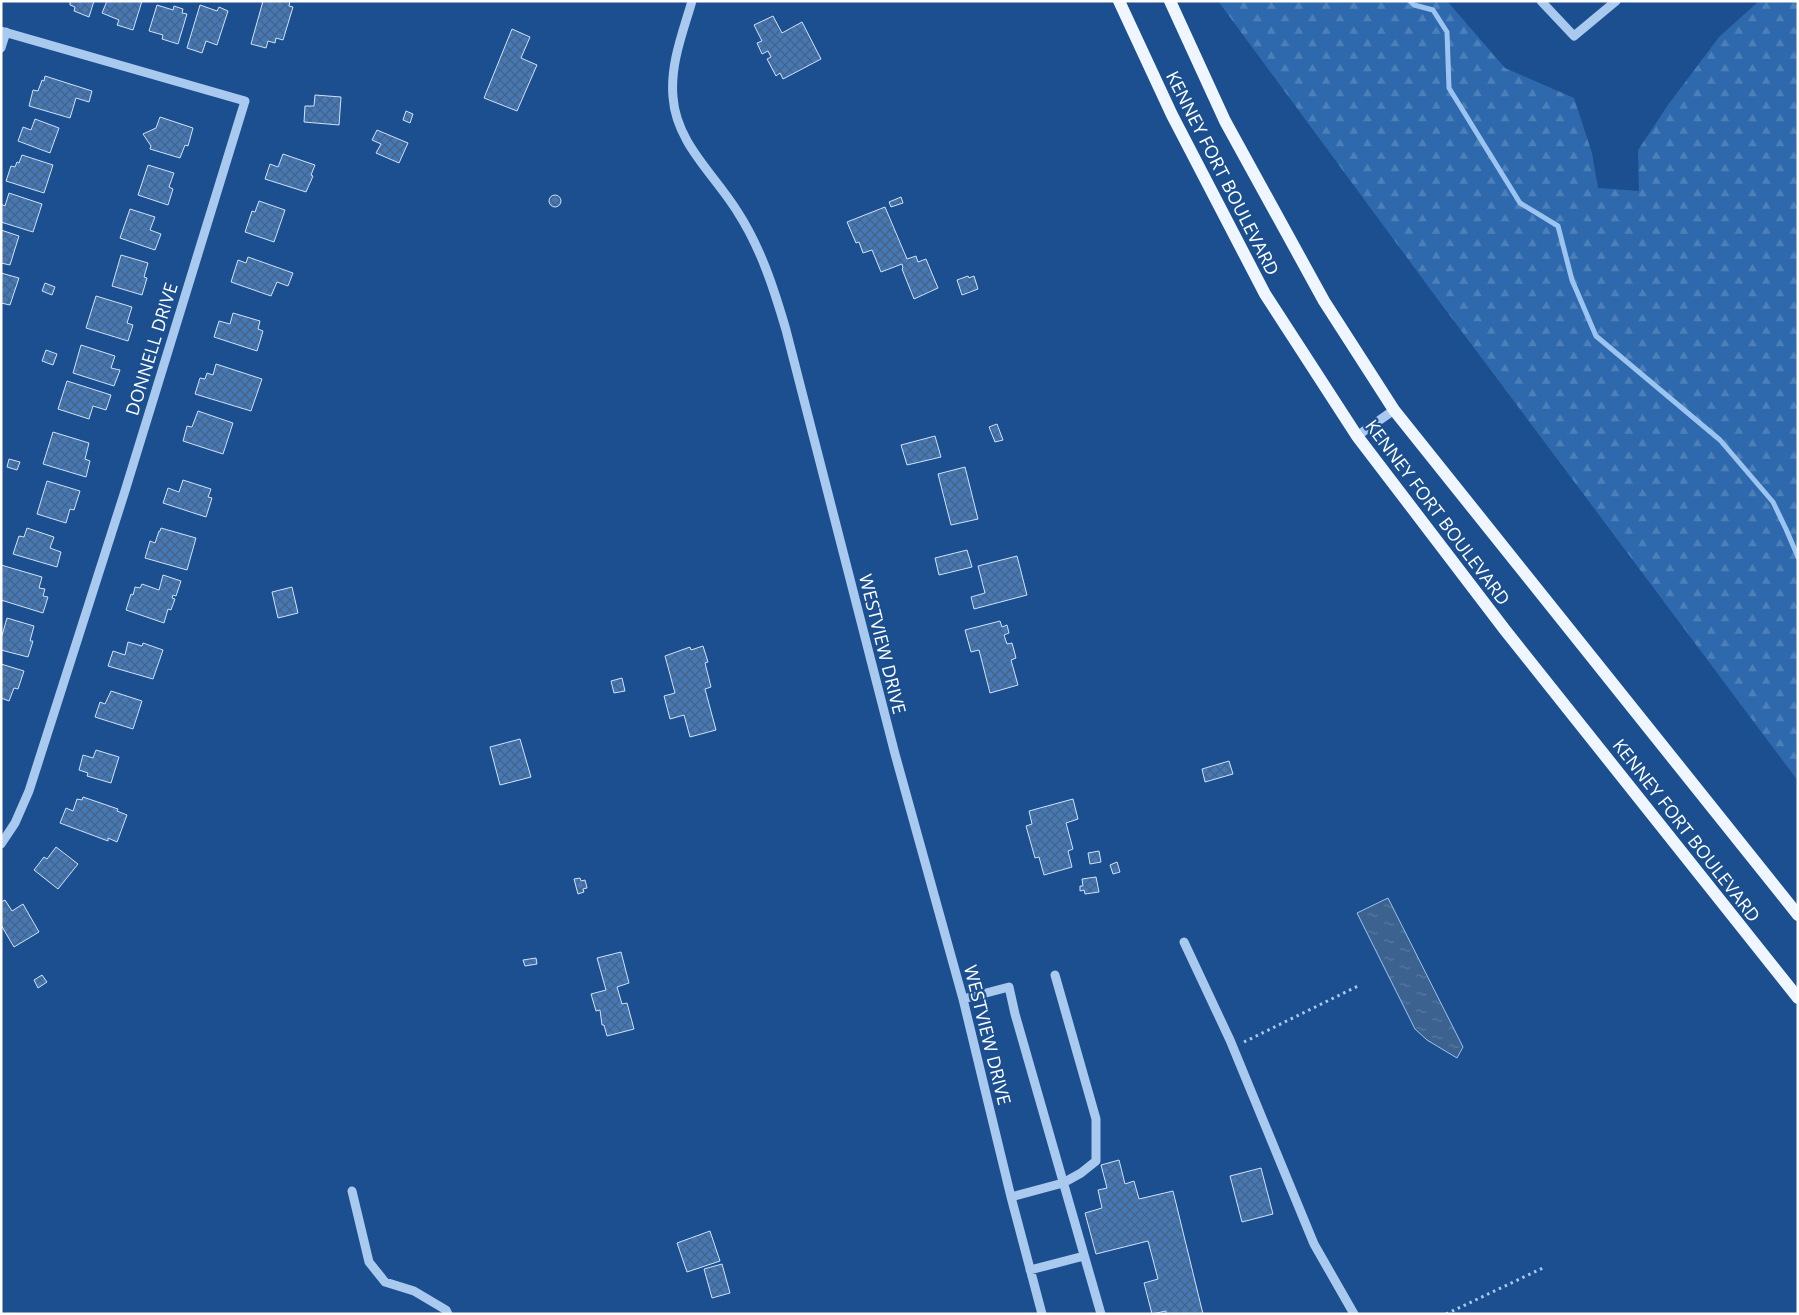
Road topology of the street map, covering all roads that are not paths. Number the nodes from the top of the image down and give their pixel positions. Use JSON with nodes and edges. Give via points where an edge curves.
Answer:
{"nodes":[{"id":1,"x":692,"y":1,"type":"edge"},
{"id":2,"x":1119,"y":1,"type":"edge"},
{"id":3,"x":1170,"y":1,"type":"edge"},
{"id":4,"x":1541,"y":1,"type":"edge"},
{"id":5,"x":1616,"y":1,"type":"edge"},
{"id":6,"x":4,"y":32,"type":"edge"},
{"id":7,"x":1,"y":48,"type":"edge"},
{"id":8,"x":1394,"y":410,"type":"junction"},
{"id":9,"x":1357,"y":436,"type":"junction"},
{"id":10,"x":1,"y":844,"type":"edge"},
{"id":11,"x":1798,"y":915,"type":"edge"},
{"id":12,"x":1184,"y":942,"type":"dead end"},
{"id":13,"x":1055,"y":975,"type":"dead end"},
{"id":14,"x":1798,"y":998,"type":"edge"},
{"id":15,"x":963,"y":999,"type":"junction"},
{"id":16,"x":1064,"y":1183,"type":"junction"},
{"id":17,"x":352,"y":1192,"type":"dead end"},
{"id":18,"x":1011,"y":1198,"type":"junction"},
{"id":19,"x":1084,"y":1256,"type":"junction"},
{"id":20,"x":1030,"y":1270,"type":"junction"},
{"id":21,"x":448,"y":1314,"type":"edge"},
{"id":22,"x":1042,"y":1314,"type":"edge"},
{"id":23,"x":1101,"y":1314,"type":"edge"},
{"id":24,"x":1354,"y":1314,"type":"edge"}],
"edges":[{"from":1,"to":15,"type":"street","name":"WESTVIEW DRIVE","via":[[672,80],[676,116],[692,148],[737,210],[771,280]]},
{"from":2,"to":9,"type":"main road","name":"KENNEY FORT BOULEVARD","via":[[1172,115],[1265,294]]},
{"from":3,"to":8,"type":"main road","name":"KENNEY FORT BOULEVARD","via":[[1225,121],[1281,224],[1324,302]]},
{"from":4,"to":5,"type":"street","via":[[1574,36]]},
{"from":6,"to":7,"type":"street"},
{"from":6,"to":10,"type":"street","name":"DONNELL DRIVE","via":[[245,101],[29,791],[15,823]]},
{"from":8,"to":9,"type":"street"},
{"from":8,"to":11,"type":"main road","name":"KENNEY FORT BOULEVARD"},
{"from":9,"to":14,"type":"main road","name":"KENNEY FORT BOULEVARD","via":[[1505,630]]},
{"from":12,"to":24,"type":"street","via":[[1230,1040],[1314,1244]]},
{"from":13,"to":16,"type":"street","via":[[1096,1118],[1096,1161]]},
{"from":15,"to":16,"type":"street","via":[[1009,987]]},
{"from":15,"to":18,"type":"street","name":"WESTVIEW DRIVE"},
{"from":16,"to":18,"type":"street"},
{"from":16,"to":19,"type":"street"},
{"from":17,"to":21,"type":"street","via":[[369,1262],[385,1282],[414,1291]]},
{"from":18,"to":20,"type":"street","name":"WESTVIEW DRIVE"},
{"from":19,"to":20,"type":"street"},
{"from":19,"to":23,"type":"street"},
{"from":20,"to":22,"type":"street","name":"WESTVIEW DRIVE"}]}
